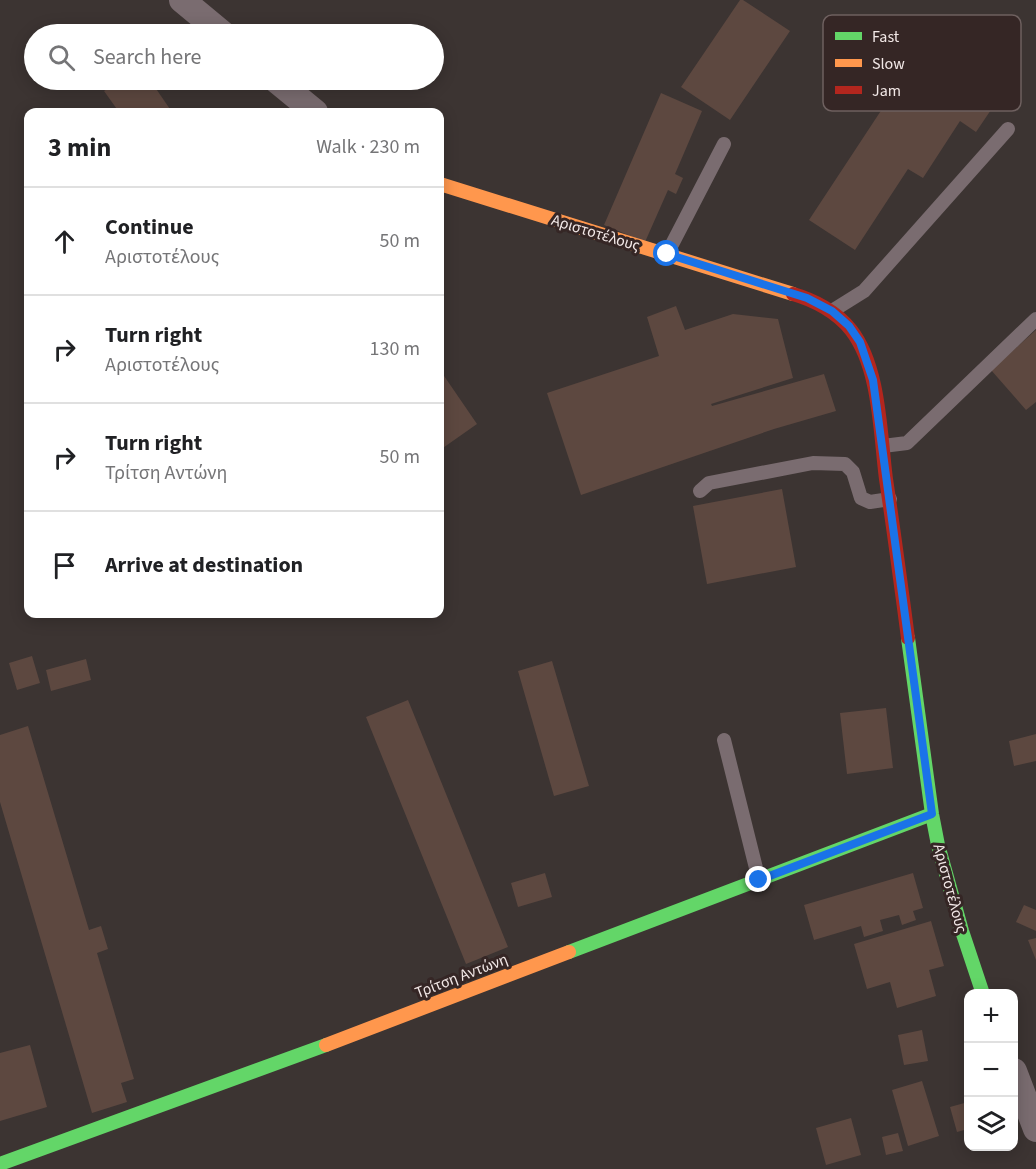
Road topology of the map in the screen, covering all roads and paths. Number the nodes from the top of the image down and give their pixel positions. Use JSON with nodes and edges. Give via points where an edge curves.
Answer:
{"nodes":[{"id":1,"x":182,"y":0,"type":"edge"},
{"id":2,"x":210,"y":24,"type":"edge"},
{"id":3,"x":288,"y":90,"type":"edge"},
{"id":4,"x":310,"y":108,"type":"edge"},
{"id":5,"x":1008,"y":129,"type":"dead end"},
{"id":6,"x":724,"y":144,"type":"dead end"},
{"id":7,"x":444,"y":185,"type":"edge"},
{"id":8,"x":667,"y":254,"type":"junction"},
{"id":9,"x":832,"y":311,"type":"junction"},
{"id":10,"x":1036,"y":319,"type":"edge"},
{"id":11,"x":883,"y":446,"type":"junction"},
{"id":12,"x":700,"y":491,"type":"dead end"},
{"id":13,"x":890,"y":499,"type":"junction"},
{"id":14,"x":724,"y":740,"type":"dead end"},
{"id":15,"x":932,"y":814,"type":"junction"},
{"id":16,"x":759,"y":880,"type":"junction"},
{"id":17,"x":982,"y":989,"type":"edge"},
{"id":18,"x":1018,"y":1082,"type":"edge"},
{"id":19,"x":1036,"y":1129,"type":"edge"},
{"id":20,"x":0,"y":1164,"type":"edge"}],
"edges":[{"from":1,"to":2,"type":"street"},
{"from":3,"to":4,"type":"street"},
{"from":5,"to":9,"type":"lane","via":[[864,291]]},
{"from":6,"to":8,"type":"lane"},
{"from":7,"to":8,"type":"street","name":"Αριστοτέλους"},
{"from":8,"to":9,"type":"street","name":"Αριστοτέλους","via":[[807,298]]},
{"from":9,"to":11,"type":"street","name":"Αριστοτέλους","via":[[860,342],[873,380]]},
{"from":10,"to":11,"type":"lane","via":[[907,443]]},
{"from":11,"to":13,"type":"street","name":"Αριστοτέλους"},
{"from":12,"to":13,"type":"lane","via":[[709,483],[813,463],[845,464],[853,472],[861,498],[870,502]]},
{"from":13,"to":15,"type":"street","name":"Αριστοτέλους"},
{"from":14,"to":16,"type":"lane"},
{"from":15,"to":16,"type":"street","name":"Τρίτση Αντώνη"},
{"from":15,"to":17,"type":"street","name":"Αριστοτέλους","via":[[962,931]]},
{"from":16,"to":20,"type":"street","name":"Τρίτση Αντώνη"},
{"from":18,"to":19,"type":"street"}]}
